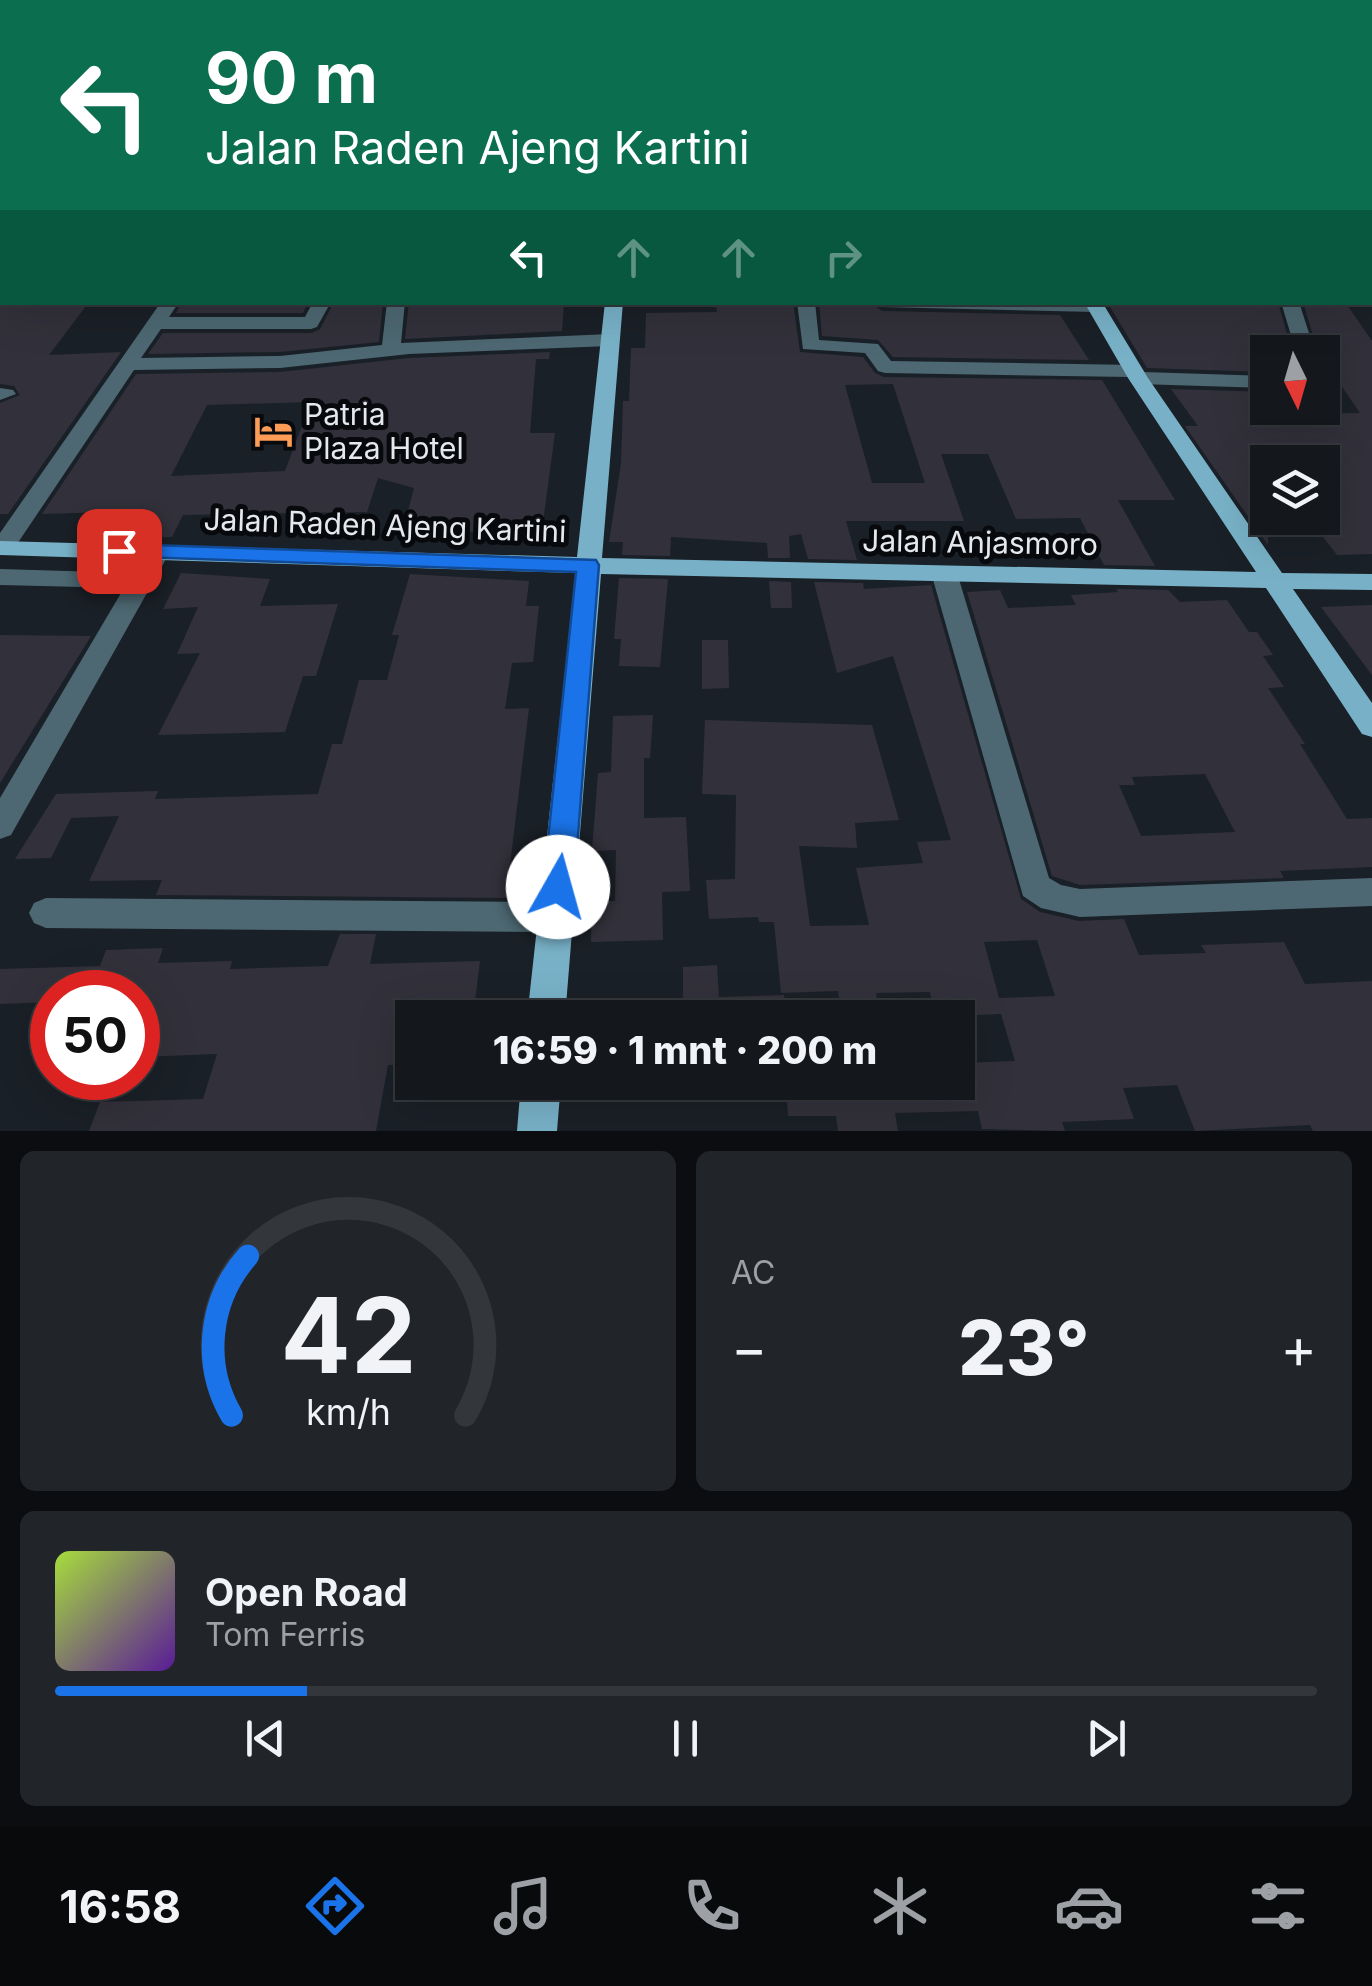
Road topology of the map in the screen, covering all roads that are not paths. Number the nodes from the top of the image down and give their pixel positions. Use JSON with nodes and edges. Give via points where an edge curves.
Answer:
{"nodes":[{"id":1,"x":168,"y":305,"type":"edge"},
{"id":2,"x":320,"y":305,"type":"edge"},
{"id":3,"x":396,"y":305,"type":"edge"},
{"id":4,"x":614,"y":305,"type":"edge"},
{"id":5,"x":806,"y":305,"type":"edge"},
{"id":6,"x":1095,"y":305,"type":"edge"},
{"id":7,"x":1291,"y":305,"type":"edge"},
{"id":8,"x":156,"y":322,"type":"junction"},
{"id":9,"x":1301,"y":335,"type":"edge"},
{"id":10,"x":610,"y":340,"type":"junction"},
{"id":11,"x":391,"y":353,"type":"junction"},
{"id":12,"x":126,"y":364,"type":"junction"},
{"id":13,"x":1136,"y":374,"type":"junction"},
{"id":14,"x":1250,"y":381,"type":"edge"},
{"id":15,"x":1,"y":548,"type":"edge"},
{"id":16,"x":158,"y":552,"type":"junction"},
{"id":17,"x":588,"y":565,"type":"junction"},
{"id":18,"x":945,"y":576,"type":"junction"},
{"id":19,"x":0,"y":577,"type":"edge"},
{"id":20,"x":1272,"y":580,"type":"junction"},
{"id":21,"x":142,"y":581,"type":"junction"},
{"id":22,"x":1372,"y":582,"type":"edge"},
{"id":23,"x":1372,"y":726,"type":"edge"},
{"id":24,"x":0,"y":826,"type":"edge"},
{"id":25,"x":1372,"y":892,"type":"edge"},
{"id":26,"x":46,"y":912,"type":"dead end"},
{"id":27,"x":554,"y":917,"type":"junction"},
{"id":28,"x":547,"y":1000,"type":"edge"},
{"id":29,"x":540,"y":1100,"type":"edge"},
{"id":30,"x":537,"y":1131,"type":"edge"}],
"edges":[{"from":1,"to":8,"type":"street"},
{"from":2,"to":8,"type":"street","via":[[311,323]]},
{"from":3,"to":11,"type":"street"},
{"from":4,"to":10,"type":"main road"},
{"from":5,"to":13,"type":"street","via":[[810,344],[872,348],[885,366]]},
{"from":6,"to":13,"type":"main road"},
{"from":7,"to":9,"type":"street"},
{"from":8,"to":12,"type":"street"},
{"from":10,"to":11,"type":"street"},
{"from":10,"to":17,"type":"main road"},
{"from":11,"to":12,"type":"street"},
{"from":12,"to":15,"type":"street"},
{"from":13,"to":14,"type":"street"},
{"from":13,"to":20,"type":"main road"},
{"from":15,"to":16,"type":"main road","name":"Jalan Raden Ajeng Kartini"},
{"from":16,"to":17,"type":"main road","name":"Jalan Raden Ajeng Kartini"},
{"from":16,"to":21,"type":"street"},
{"from":17,"to":18,"type":"main road","name":"Jalan Anjasmoro"},
{"from":17,"to":27,"type":"main road"},
{"from":18,"to":20,"type":"main road","name":"Jalan Anjasmoro"},
{"from":18,"to":25,"type":"street","via":[[1035,886],[1080,903]]},
{"from":19,"to":21,"type":"street"},
{"from":20,"to":22,"type":"main road","name":"Jalan Anjasmoro"},
{"from":20,"to":23,"type":"main road"},
{"from":21,"to":24,"type":"street"},
{"from":26,"to":27,"type":"street"},
{"from":27,"to":28,"type":"main road"},
{"from":29,"to":30,"type":"main road"}]}
